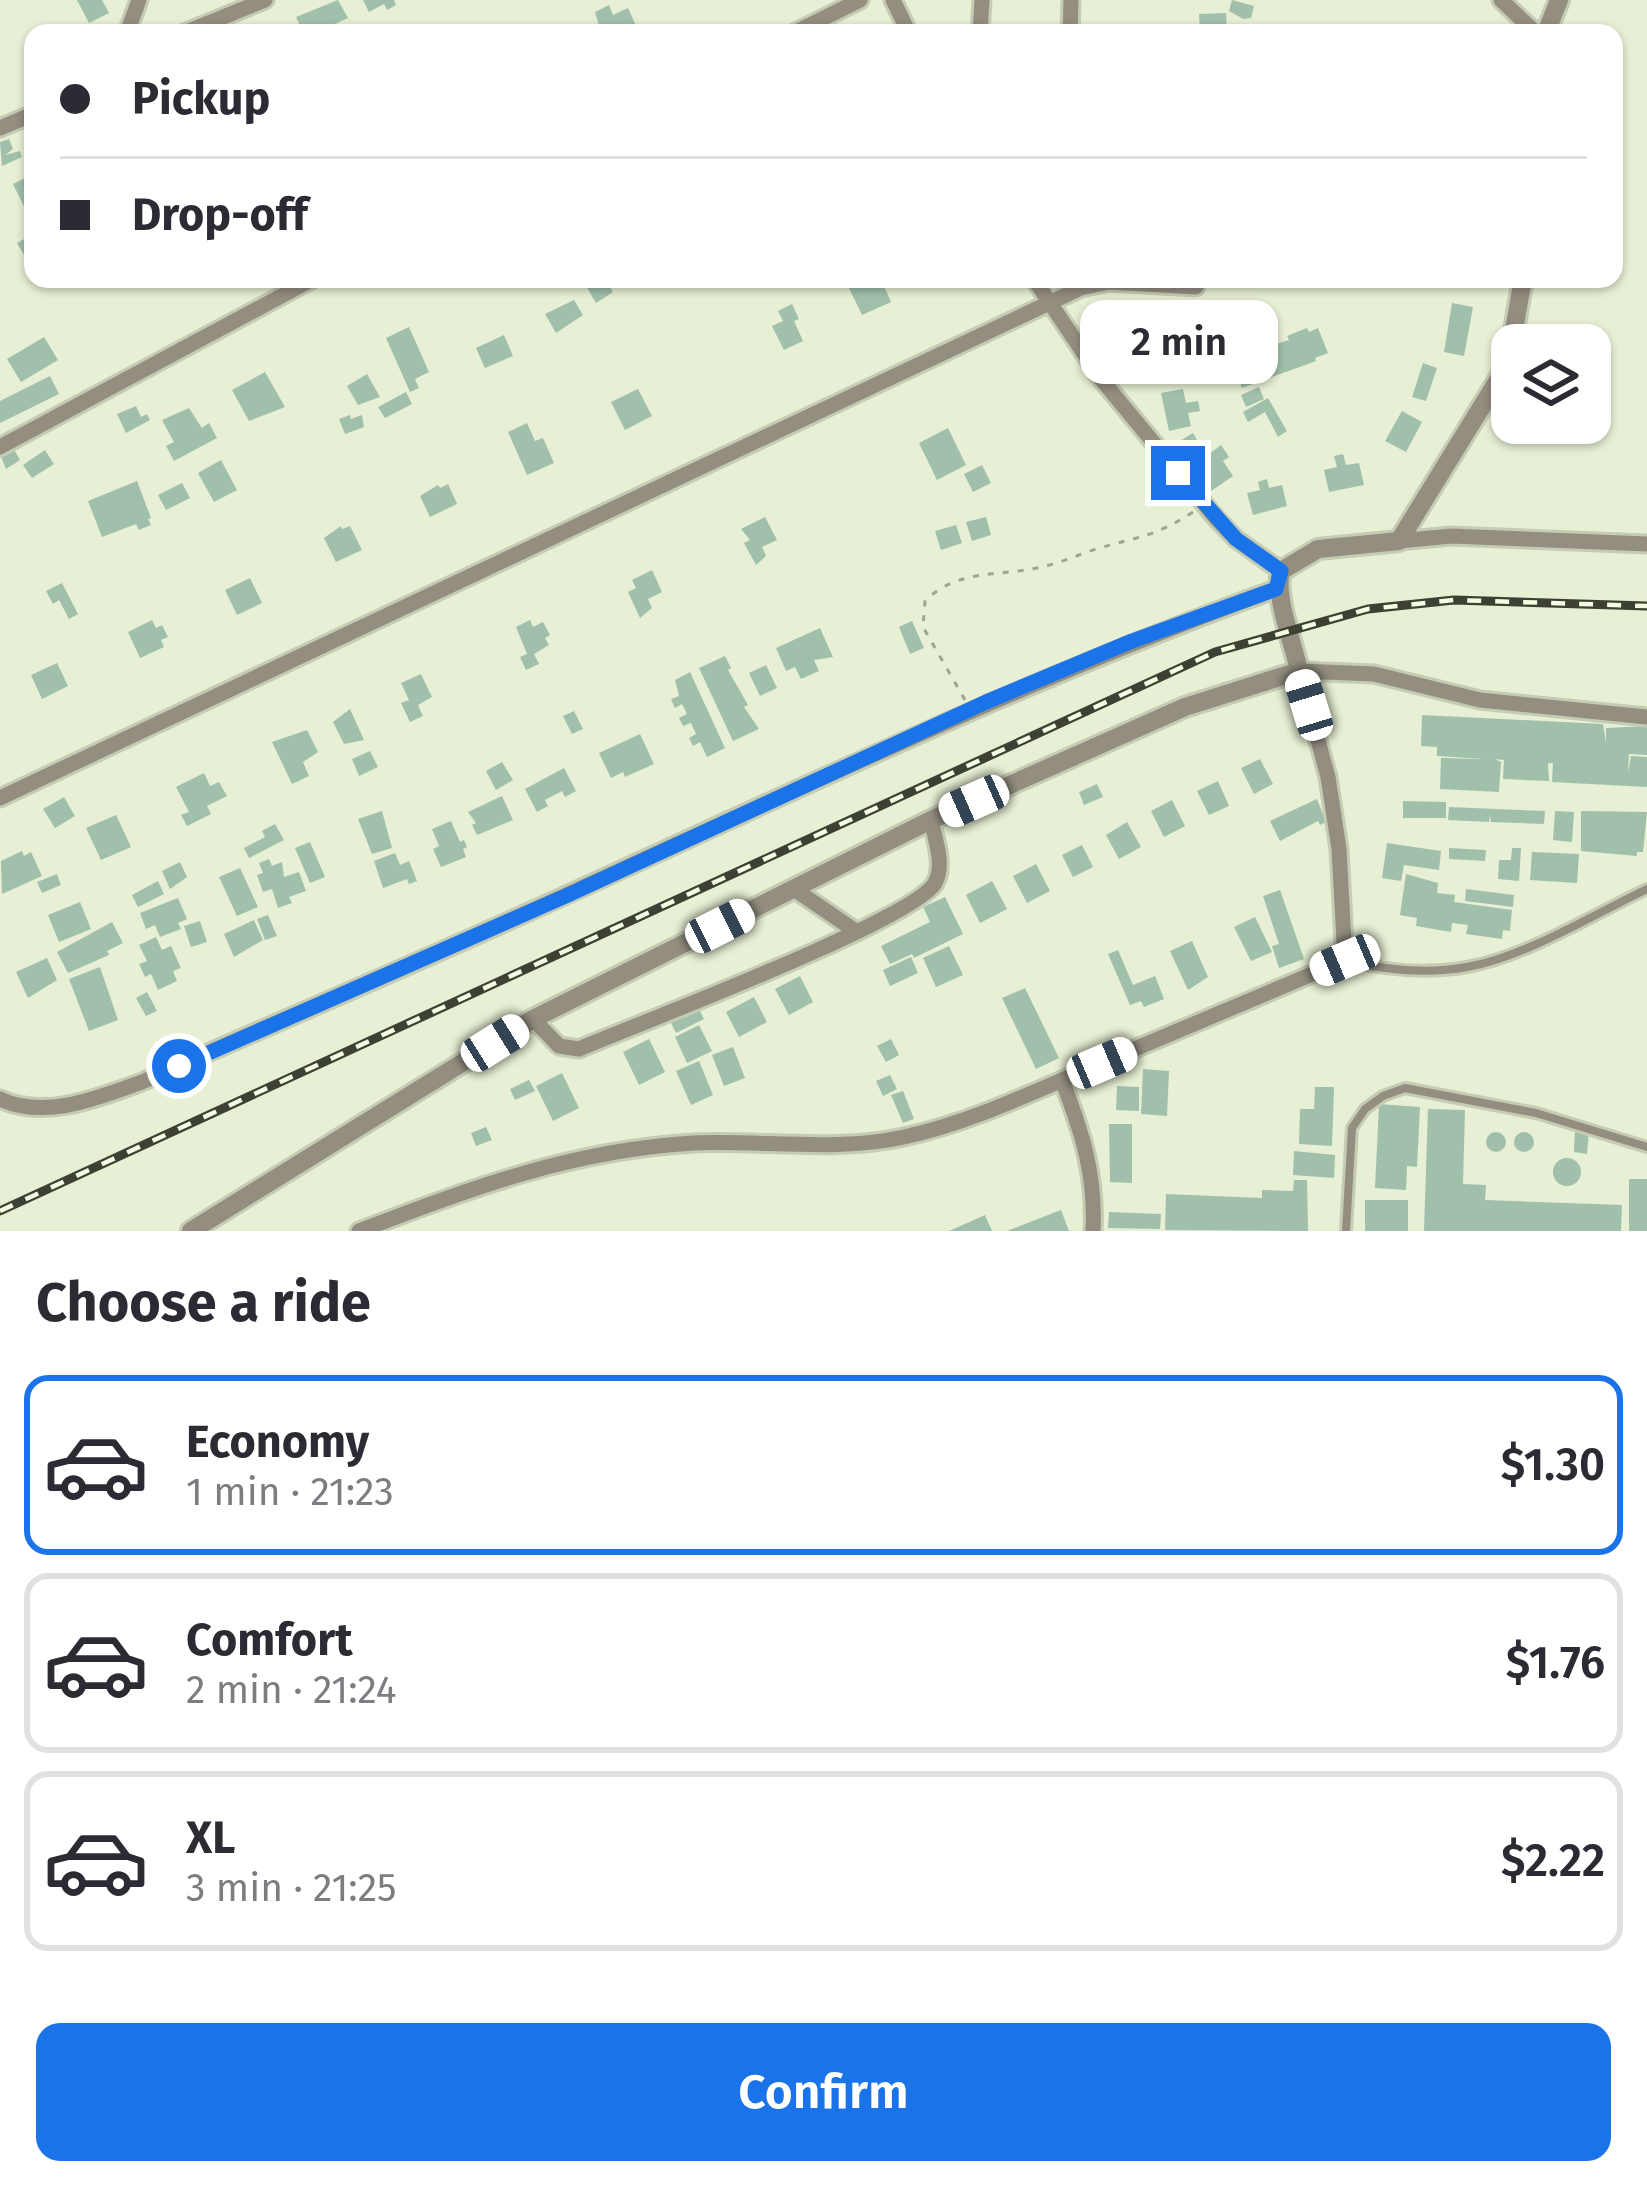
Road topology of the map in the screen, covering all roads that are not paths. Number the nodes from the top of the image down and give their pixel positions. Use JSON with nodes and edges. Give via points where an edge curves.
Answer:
{"nodes":[{"id":1,"x":265,"y":0,"type":"edge"},
{"id":2,"x":860,"y":0,"type":"edge"},
{"id":3,"x":1501,"y":0,"type":"edge"},
{"id":4,"x":206,"y":24,"type":"edge"},
{"id":5,"x":812,"y":24,"type":"edge"},
{"id":6,"x":1526,"y":24,"type":"edge"},
{"id":7,"x":296,"y":288,"type":"edge"},
{"id":8,"x":1039,"y":288,"type":"edge"},
{"id":9,"x":1082,"y":288,"type":"edge"},
{"id":10,"x":1521,"y":288,"type":"edge"},
{"id":11,"x":1048,"y":305,"type":"junction"},
{"id":12,"x":0,"y":447,"type":"edge"},
{"id":13,"x":1399,"y":541,"type":"junction"},
{"id":14,"x":1647,"y":544,"type":"edge"},
{"id":15,"x":1279,"y":580,"type":"junction"},
{"id":16,"x":1299,"y":671,"type":"junction"},
{"id":17,"x":1647,"y":718,"type":"edge"},
{"id":18,"x":0,"y":798,"type":"edge"},
{"id":19,"x":931,"y":820,"type":"junction"},
{"id":20,"x":794,"y":889,"type":"junction"},
{"id":21,"x":1647,"y":889,"type":"edge"},
{"id":22,"x":857,"y":932,"type":"junction"},
{"id":23,"x":1345,"y":960,"type":"junction"},
{"id":24,"x":533,"y":1019,"type":"junction"},
{"id":25,"x":1062,"y":1080,"type":"junction"},
{"id":26,"x":0,"y":1099,"type":"edge"},
{"id":27,"x":1647,"y":1147,"type":"edge"},
{"id":28,"x":191,"y":1231,"type":"edge"},
{"id":29,"x":359,"y":1231,"type":"edge"},
{"id":30,"x":1093,"y":1231,"type":"edge"},
{"id":31,"x":1346,"y":1231,"type":"edge"}],
"edges":[{"from":1,"to":4,"type":"street"},
{"from":2,"to":5,"type":"street"},
{"from":3,"to":6,"type":"street"},
{"from":7,"to":12,"type":"street"},
{"from":8,"to":11,"type":"street"},
{"from":9,"to":11,"type":"street"},
{"from":10,"to":13,"type":"street","via":[[1508,364]]},
{"from":11,"to":15,"type":"street","via":[[1204,504]]},
{"from":11,"to":18,"type":"street"},
{"from":13,"to":14,"type":"street"},
{"from":13,"to":15,"type":"street","via":[[1318,549]]},
{"from":15,"to":16,"type":"street"},
{"from":15,"to":26,"type":"street","via":[[970,709],[142,1082],[49,1107]]},
{"from":16,"to":17,"type":"street","via":[[1374,674],[1480,700]]},
{"from":16,"to":19,"type":"street","via":[[1185,706]]},
{"from":16,"to":23,"type":"street","via":[[1328,777]]},
{"from":19,"to":20,"type":"street"},
{"from":19,"to":22,"type":"street","via":[[940,869],[934,886]]},
{"from":20,"to":22,"type":"street"},
{"from":20,"to":24,"type":"street"},
{"from":21,"to":23,"type":"lane","via":[[1469,967],[1390,969]]},
{"from":22,"to":24,"type":"street","via":[[579,1049],[560,1046]]},
{"from":23,"to":25,"type":"street"},
{"from":24,"to":28,"type":"street"},
{"from":25,"to":29,"type":"street","via":[[898,1138],[696,1143],[552,1162]]},
{"from":25,"to":30,"type":"street","via":[[1094,1178]]},
{"from":27,"to":31,"type":"lane","via":[[1535,1113],[1405,1088],[1365,1109],[1352,1128]]}]}
